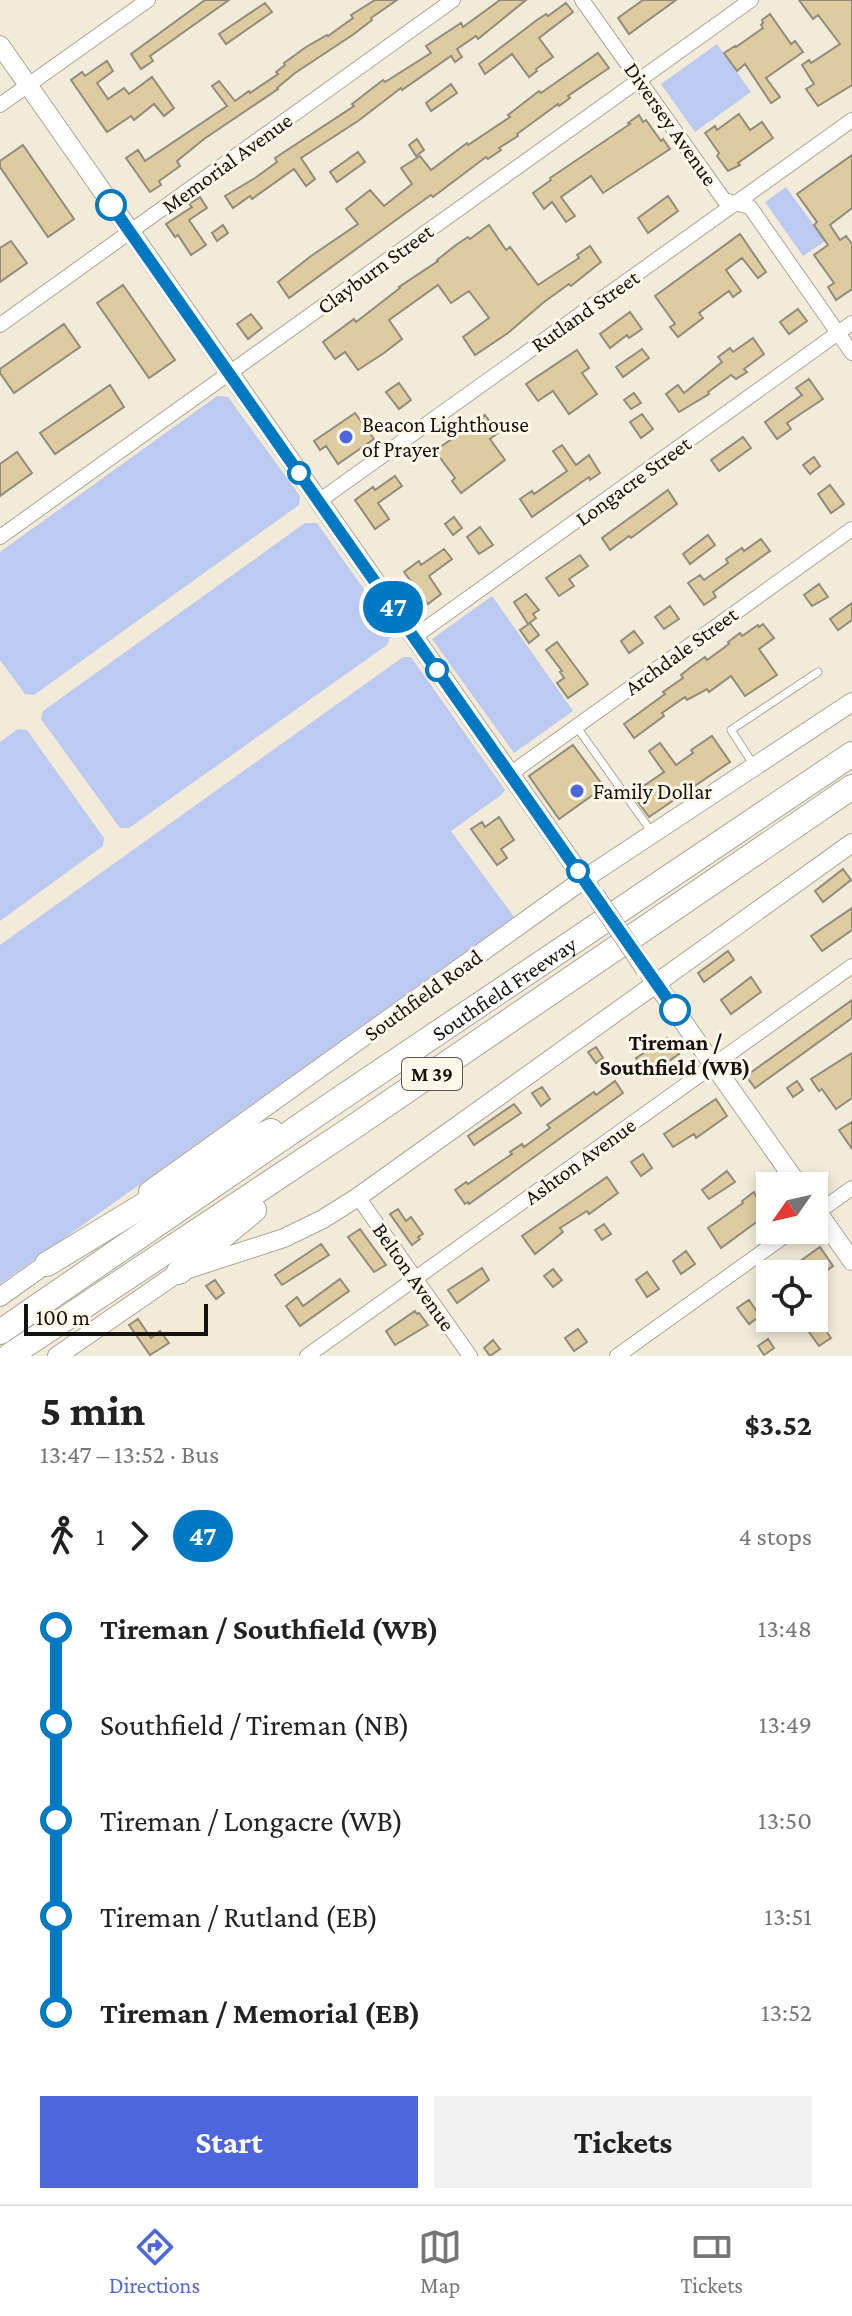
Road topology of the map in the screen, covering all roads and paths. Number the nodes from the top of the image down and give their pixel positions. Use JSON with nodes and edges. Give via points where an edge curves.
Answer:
{"nodes":[{"id":1,"x":148,"y":0,"type":"edge"},
{"id":2,"x":453,"y":0,"type":"edge"},
{"id":3,"x":582,"y":0,"type":"edge"},
{"id":4,"x":751,"y":0,"type":"edge"},
{"id":5,"x":1,"y":48,"type":"edge"},
{"id":6,"x":640,"y":79,"type":"junction"},
{"id":7,"x":29,"y":85,"type":"junction"},
{"id":8,"x":0,"y":105,"type":"edge"},
{"id":9,"x":852,"y":120,"type":"edge"},
{"id":10,"x":737,"y":203,"type":"junction"},
{"id":11,"x":130,"y":232,"type":"junction"},
{"id":12,"x":852,"y":323,"type":"edge"},
{"id":13,"x":0,"y":325,"type":"edge"},
{"id":14,"x":838,"y":333,"type":"junction"},
{"id":15,"x":852,"y":353,"type":"edge"},
{"id":16,"x":230,"y":374,"type":"junction"},
{"id":17,"x":319,"y":501,"type":"junction"},
{"id":18,"x":852,"y":529,"type":"edge"},
{"id":19,"x":0,"y":537,"type":"edge"},
{"id":20,"x":414,"y":637,"type":"junction"},
{"id":21,"x":818,"y":672,"type":"dead end"},
{"id":22,"x":852,"y":702,"type":"edge"},
{"id":23,"x":576,"y":726,"type":"junction"},
{"id":24,"x":852,"y":754,"type":"edge"},
{"id":25,"x":754,"y":766,"type":"junction"},
{"id":26,"x":510,"y":774,"type":"junction"},
{"id":27,"x":852,"y":787,"type":"edge"},
{"id":28,"x":653,"y":833,"type":"junction"},
{"id":29,"x":852,"y":843,"type":"edge"},
{"id":30,"x":584,"y":879,"type":"junction"},
{"id":31,"x":852,"y":966,"type":"edge"},
{"id":32,"x":651,"y":976,"type":"junction"},
{"id":33,"x":714,"y":1065,"type":"junction"},
{"id":34,"x":332,"y":1104,"type":"junction"},
{"id":35,"x":349,"y":1130,"type":"junction"},
{"id":36,"x":789,"y":1172,"type":"edge"},
{"id":37,"x":852,"y":1188,"type":"edge"},
{"id":38,"x":358,"y":1197,"type":"junction"},
{"id":39,"x":828,"y":1204,"type":"edge"},
{"id":40,"x":828,"y":1229,"type":"edge"},
{"id":41,"x":773,"y":1244,"type":"edge"},
{"id":42,"x":852,"y":1261,"type":"edge"},
{"id":43,"x":47,"y":1264,"type":"junction"},
{"id":44,"x":179,"y":1272,"type":"junction"},
{"id":45,"x":415,"y":1279,"type":"junction"},
{"id":46,"x":0,"y":1297,"type":"edge"},
{"id":47,"x":0,"y":1332,"type":"edge"},
{"id":48,"x":9,"y":1356,"type":"edge"},
{"id":49,"x":57,"y":1356,"type":"edge"},
{"id":50,"x":307,"y":1356,"type":"edge"},
{"id":51,"x":470,"y":1356,"type":"edge"},
{"id":52,"x":617,"y":1356,"type":"edge"}],
"edges":[{"from":1,"to":7,"type":"street"},
{"from":2,"to":11,"type":"street","name":"Memorial Avenue"},
{"from":3,"to":6,"type":"street","name":"Diversey Avenue"},
{"from":4,"to":6,"type":"street","name":"Clayburn Street"},
{"from":5,"to":7,"type":"main road"},
{"from":6,"to":10,"type":"street","name":"Diversey Avenue","via":[[724,200]]},
{"from":6,"to":16,"type":"street","name":"Clayburn Street"},
{"from":7,"to":8,"type":"street"},
{"from":7,"to":11,"type":"main road"},
{"from":9,"to":10,"type":"street","name":"Rutland Street"},
{"from":10,"to":14,"type":"street","name":"Diversey Avenue","via":[[750,207]]},
{"from":10,"to":17,"type":"street","name":"Rutland Street"},
{"from":11,"to":13,"type":"street","name":"Memorial Avenue"},
{"from":11,"to":16,"type":"main road"},
{"from":12,"to":14,"type":"street","name":"Longacre Street"},
{"from":14,"to":15,"type":"street","name":"Diversey Avenue"},
{"from":14,"to":20,"type":"street","name":"Longacre Street"},
{"from":16,"to":17,"type":"main road"},
{"from":16,"to":19,"type":"street","name":"Clayburn Street"},
{"from":17,"to":20,"type":"main road"},
{"from":18,"to":23,"type":"street","name":"Archdale Street"},
{"from":20,"to":26,"type":"main road"},
{"from":21,"to":25,"type":"lane","via":[[731,730]]},
{"from":22,"to":25,"type":"main road","name":"Southfield Road"},
{"from":23,"to":26,"type":"street","name":"Archdale Street"},
{"from":23,"to":28,"type":"lane"},
{"from":24,"to":34,"type":"highway","name":"Southfield Freeway","number":"M 39"},
{"from":25,"to":28,"type":"main road","name":"Southfield Road"},
{"from":26,"to":30,"type":"main road"},
{"from":27,"to":35,"type":"highway","name":"Southfield Freeway","number":"M 39"},
{"from":28,"to":30,"type":"main road","name":"Southfield Road"},
{"from":29,"to":32,"type":"main road"},
{"from":30,"to":32,"type":"main road","bridge":true},
{"from":30,"to":43,"type":"main road","name":"Southfield Road"},
{"from":31,"to":33,"type":"street","name":"Ashton Avenue"},
{"from":32,"to":33,"type":"main road"},
{"from":32,"to":38,"type":"main road"},
{"from":33,"to":36,"type":"main road"},
{"from":33,"to":45,"type":"street","name":"Ashton Avenue"},
{"from":34,"to":43,"type":"highway","via":[[254,1138]]},
{"from":34,"to":47,"type":"highway","name":"Southfield Freeway","number":"M 39"},
{"from":35,"to":44,"type":"highway"},
{"from":35,"to":48,"type":"highway","name":"Southfield Freeway","number":"M 39"},
{"from":37,"to":39,"type":"street"},
{"from":38,"to":44,"type":"main road","via":[[284,1238]]},
{"from":38,"to":45,"type":"street","name":"Belton Avenue"},
{"from":40,"to":42,"type":"main road"},
{"from":41,"to":52,"type":"street"},
{"from":43,"to":46,"type":"main road","name":"Southfield Road"},
{"from":44,"to":49,"type":"main road"},
{"from":45,"to":50,"type":"street","name":"Ashton Avenue"},
{"from":45,"to":51,"type":"street","name":"Belton Avenue"}]}
